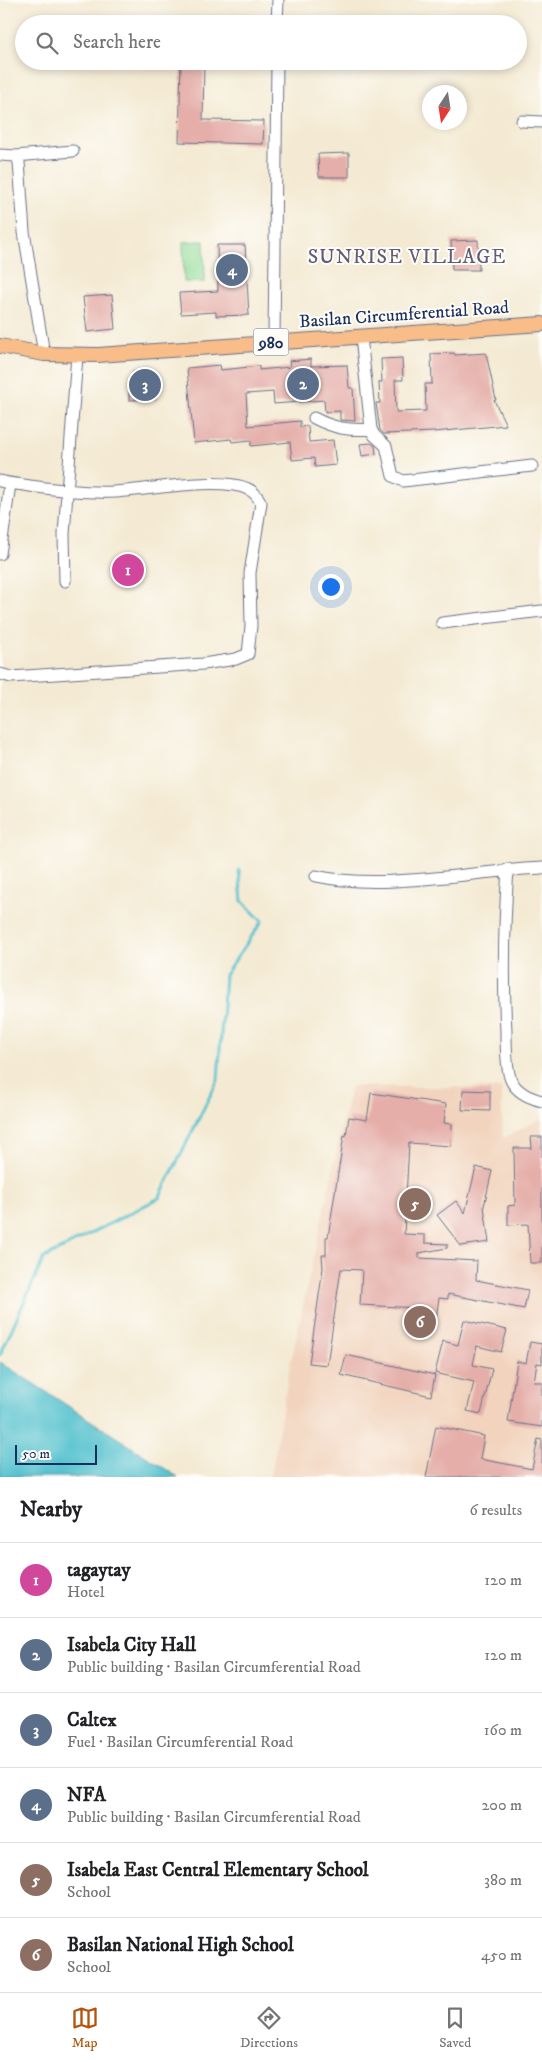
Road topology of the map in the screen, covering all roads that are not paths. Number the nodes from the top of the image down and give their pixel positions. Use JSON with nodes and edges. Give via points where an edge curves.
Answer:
{"nodes":[{"id":1,"x":278,"y":0,"type":"edge"},
{"id":2,"x":277,"y":15,"type":"edge"},
{"id":3,"x":277,"y":70,"type":"edge"},
{"id":4,"x":522,"y":121,"type":"dead end"},
{"id":5,"x":542,"y":122,"type":"edge"},
{"id":6,"x":73,"y":151,"type":"dead end"},
{"id":7,"x":0,"y":155,"type":"edge"},
{"id":8,"x":16,"y":156,"type":"junction"},
{"id":9,"x":542,"y":324,"type":"edge"},
{"id":10,"x":361,"y":337,"type":"junction"},
{"id":11,"x":274,"y":341,"type":"junction"},
{"id":12,"x":0,"y":346,"type":"edge"},
{"id":13,"x":44,"y":354,"type":"junction"},
{"id":14,"x":77,"y":355,"type":"junction"},
{"id":15,"x":314,"y":418,"type":"dead end"},
{"id":16,"x":370,"y":429,"type":"junction"},
{"id":17,"x":532,"y":466,"type":"dead end"},
{"id":18,"x":5,"y":482,"type":"edge"},
{"id":19,"x":67,"y":490,"type":"junction"},
{"id":20,"x":0,"y":554,"type":"edge"},
{"id":21,"x":65,"y":581,"type":"dead end"},
{"id":22,"x":542,"y":611,"type":"edge"},
{"id":23,"x":442,"y":622,"type":"dead end"},
{"id":24,"x":0,"y":674,"type":"edge"},
{"id":25,"x":542,"y":868,"type":"edge"},
{"id":26,"x":508,"y":869,"type":"junction"},
{"id":27,"x":316,"y":876,"type":"dead end"},
{"id":28,"x":542,"y":1102,"type":"edge"}],
"edges":[{"from":1,"to":2,"type":"street"},
{"from":3,"to":11,"type":"street"},
{"from":4,"to":5,"type":"street"},
{"from":6,"to":8,"type":"street"},
{"from":7,"to":8,"type":"street"},
{"from":8,"to":13,"type":"street","via":[[24,232]]},
{"from":9,"to":10,"type":"main road","name":"Basilan Circumferential Road","number":"980"},
{"from":10,"to":11,"type":"main road","name":"Basilan Circumferential Road","number":"980"},
{"from":10,"to":16,"type":"street"},
{"from":11,"to":14,"type":"main road","name":"Basilan Circumferential Road","number":"980"},
{"from":12,"to":13,"type":"main road","name":"Basilan Circumferential Road","number":"980"},
{"from":13,"to":14,"type":"main road","name":"Basilan Circumferential Road","number":"980"},
{"from":14,"to":19,"type":"street"},
{"from":15,"to":16,"type":"street","via":[[339,429]]},
{"from":16,"to":17,"type":"street","via":[[386,446],[393,476],[403,480]]},
{"from":18,"to":19,"type":"street"},
{"from":18,"to":20,"type":"street"},
{"from":19,"to":21,"type":"street"},
{"from":19,"to":24,"type":"street","via":[[114,492],[200,484],[234,485],[257,495],[261,503],[250,573],[248,654],[203,664],[11,677]]},
{"from":22,"to":23,"type":"street"},
{"from":25,"to":26,"type":"street"},
{"from":26,"to":27,"type":"street","via":[[404,880],[344,880]]},
{"from":26,"to":28,"type":"street","via":[[503,966],[511,1080],[530,1098]]}]}
